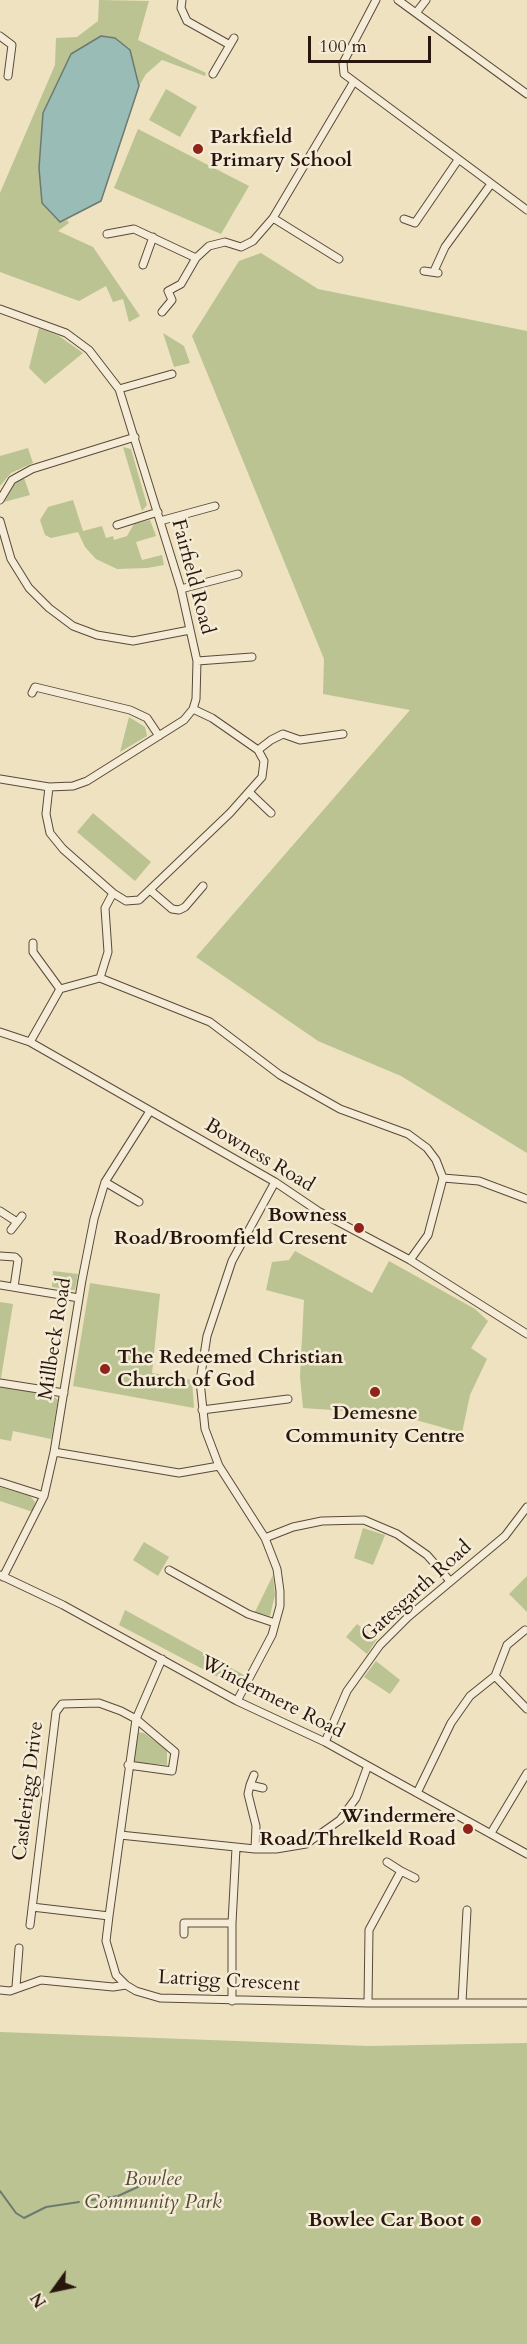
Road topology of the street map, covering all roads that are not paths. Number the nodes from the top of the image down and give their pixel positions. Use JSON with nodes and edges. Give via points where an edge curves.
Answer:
{"nodes":[{"id":1,"x":182,"y":0,"type":"edge"},
{"id":2,"x":376,"y":0,"type":"edge"},
{"id":3,"x":398,"y":0,"type":"edge"},
{"id":4,"x":426,"y":0,"type":"edge"},
{"id":5,"x":416,"y":13,"type":"junction"},
{"id":6,"x":0,"y":36,"type":"edge"},
{"id":7,"x":213,"y":75,"type":"dead end"},
{"id":8,"x":8,"y":76,"type":"dead end"},
{"id":9,"x":353,"y":83,"type":"junction"},
{"id":10,"x":527,"y":94,"type":"edge"},
{"id":11,"x":458,"y":160,"type":"junction"},
{"id":12,"x":491,"y":184,"type":"junction"},
{"id":13,"x":527,"y":210,"type":"edge"},
{"id":14,"x":273,"y":218,"type":"junction"},
{"id":15,"x":404,"y":219,"type":"dead end"},
{"id":16,"x":107,"y":234,"type":"dead end"},
{"id":17,"x":153,"y":237,"type":"junction"},
{"id":18,"x":196,"y":258,"type":"junction"},
{"id":19,"x":339,"y":259,"type":"dead end"},
{"id":20,"x":143,"y":265,"type":"dead end"},
{"id":21,"x":424,"y":271,"type":"dead end"},
{"id":22,"x":0,"y":309,"type":"edge"},
{"id":23,"x":162,"y":312,"type":"dead end"},
{"id":24,"x":172,"y":374,"type":"dead end"},
{"id":25,"x":119,"y":389,"type":"junction"},
{"id":26,"x":135,"y":437,"type":"junction"},
{"id":27,"x":0,"y":500,"type":"edge"},
{"id":28,"x":215,"y":506,"type":"dead end"},
{"id":29,"x":158,"y":512,"type":"junction"},
{"id":30,"x":0,"y":520,"type":"edge"},
{"id":31,"x":160,"y":521,"type":"junction"},
{"id":32,"x":117,"y":525,"type":"dead end"},
{"id":33,"x":238,"y":574,"type":"dead end"},
{"id":34,"x":181,"y":589,"type":"junction"},
{"id":35,"x":190,"y":630,"type":"junction"},
{"id":36,"x":252,"y":657,"type":"dead end"},
{"id":37,"x":197,"y":661,"type":"junction"},
{"id":38,"x":32,"y":693,"type":"dead end"},
{"id":39,"x":193,"y":709,"type":"junction"},
{"id":40,"x":343,"y":734,"type":"dead end"},
{"id":41,"x":159,"y":736,"type":"junction"},
{"id":42,"x":258,"y":750,"type":"junction"},
{"id":43,"x":0,"y":779,"type":"edge"},
{"id":44,"x":49,"y":787,"type":"junction"},
{"id":45,"x":250,"y":793,"type":"junction"},
{"id":46,"x":271,"y":813,"type":"dead end"},
{"id":47,"x":203,"y":886,"type":"dead end"},
{"id":48,"x":150,"y":890,"type":"junction"},
{"id":49,"x":113,"y":892,"type":"junction"},
{"id":50,"x":33,"y":943,"type":"dead end"},
{"id":51,"x":100,"y":978,"type":"junction"},
{"id":52,"x":60,"y":989,"type":"junction"},
{"id":53,"x":0,"y":1032,"type":"edge"},
{"id":54,"x":30,"y":1042,"type":"junction"},
{"id":55,"x":150,"y":1111,"type":"junction"},
{"id":56,"x":443,"y":1178,"type":"junction"},
{"id":57,"x":105,"y":1182,"type":"junction"},
{"id":58,"x":275,"y":1182,"type":"junction"},
{"id":59,"x":527,"y":1199,"type":"edge"},
{"id":60,"x":139,"y":1202,"type":"dead end"},
{"id":61,"x":0,"y":1210,"type":"edge"},
{"id":62,"x":11,"y":1230,"type":"dead end"},
{"id":63,"x":0,"y":1256,"type":"edge"},
{"id":64,"x":410,"y":1260,"type":"junction"},
{"id":65,"x":0,"y":1285,"type":"edge"},
{"id":66,"x":14,"y":1287,"type":"junction"},
{"id":67,"x":79,"y":1298,"type":"junction"},
{"id":68,"x":527,"y":1334,"type":"edge"},
{"id":69,"x":0,"y":1383,"type":"edge"},
{"id":70,"x":64,"y":1393,"type":"junction"},
{"id":71,"x":288,"y":1399,"type":"dead end"},
{"id":72,"x":202,"y":1410,"type":"junction"},
{"id":73,"x":54,"y":1452,"type":"junction"},
{"id":74,"x":219,"y":1466,"type":"junction"},
{"id":75,"x":0,"y":1482,"type":"edge"},
{"id":76,"x":44,"y":1496,"type":"junction"},
{"id":77,"x":527,"y":1507,"type":"edge"},
{"id":78,"x":265,"y":1538,"type":"junction"},
{"id":79,"x":169,"y":1570,"type":"dead end"},
{"id":80,"x":2,"y":1576,"type":"edge"},
{"id":81,"x":450,"y":1581,"type":"junction"},
{"id":82,"x":275,"y":1623,"type":"junction"},
{"id":83,"x":525,"y":1630,"type":"dead end"},
{"id":84,"x":162,"y":1659,"type":"junction"},
{"id":85,"x":495,"y":1676,"type":"junction"},
{"id":86,"x":237,"y":1701,"type":"junction"},
{"id":87,"x":527,"y":1709,"type":"edge"},
{"id":88,"x":136,"y":1719,"type":"junction"},
{"id":89,"x":325,"y":1742,"type":"junction"},
{"id":90,"x":128,"y":1765,"type":"junction"},
{"id":91,"x":368,"y":1768,"type":"junction"},
{"id":92,"x":527,"y":1773,"type":"edge"},
{"id":93,"x":254,"y":1775,"type":"dead end"},
{"id":94,"x":250,"y":1785,"type":"junction"},
{"id":95,"x":263,"y":1788,"type":"dead end"},
{"id":96,"x":417,"y":1793,"type":"junction"},
{"id":97,"x":491,"y":1833,"type":"junction"},
{"id":98,"x":120,"y":1835,"type":"junction"},
{"id":99,"x":236,"y":1848,"type":"junction"},
{"id":100,"x":255,"y":1849,"type":"junction"},
{"id":101,"x":527,"y":1854,"type":"edge"},
{"id":102,"x":387,"y":1862,"type":"dead end"},
{"id":103,"x":401,"y":1870,"type":"junction"},
{"id":104,"x":415,"y":1878,"type":"dead end"},
{"id":105,"x":32,"y":1907,"type":"junction"},
{"id":106,"x":467,"y":1910,"type":"dead end"},
{"id":107,"x":184,"y":1913,"type":"dead end"},
{"id":108,"x":109,"y":1916,"type":"junction"},
{"id":109,"x":184,"y":1923,"type":"junction"},
{"id":110,"x":232,"y":1923,"type":"junction"},
{"id":111,"x":30,"y":1925,"type":"dead end"},
{"id":112,"x":184,"y":1934,"type":"dead end"},
{"id":113,"x":19,"y":1948,"type":"dead end"},
{"id":114,"x":126,"y":1984,"type":"junction"},
{"id":115,"x":16,"y":1987,"type":"junction"},
{"id":116,"x":0,"y":1990,"type":"edge"},
{"id":117,"x":232,"y":2001,"type":"junction"},
{"id":118,"x":462,"y":2002,"type":"junction"},
{"id":119,"x":368,"y":2003,"type":"junction"},
{"id":120,"x":527,"y":2003,"type":"edge"}],
"edges":[{"from":1,"to":7,"type":"street","via":[[187,21],[232,42]]},
{"from":2,"to":9,"type":"street","via":[[342,65]]},
{"from":3,"to":5,"type":"street"},
{"from":4,"to":5,"type":"street"},
{"from":5,"to":10,"type":"street"},
{"from":6,"to":8,"type":"street","via":[[12,45]]},
{"from":9,"to":11,"type":"street"},
{"from":9,"to":14,"type":"street"},
{"from":11,"to":12,"type":"street"},
{"from":11,"to":15,"type":"street","via":[[415,224]]},
{"from":12,"to":13,"type":"street"},
{"from":12,"to":21,"type":"street","via":[[445,248],[436,272]]},
{"from":14,"to":18,"type":"street","via":[[241,247],[225,242],[209,246]]},
{"from":14,"to":19,"type":"street"},
{"from":16,"to":17,"type":"street","via":[[134,229]]},
{"from":17,"to":18,"type":"street"},
{"from":17,"to":20,"type":"street"},
{"from":18,"to":23,"type":"street","via":[[181,284],[168,291],[172,300]]},
{"from":22,"to":25,"type":"street","name":"Fairfield Road","via":[[66,333],[88,350]]},
{"from":24,"to":25,"type":"street"},
{"from":25,"to":26,"type":"street","name":"Fairfield Road"},
{"from":26,"to":27,"type":"street","via":[[33,469],[12,480]]},
{"from":26,"to":29,"type":"street","name":"Fairfield Road"},
{"from":28,"to":31,"type":"street"},
{"from":29,"to":31,"type":"street","name":"Fairfield Road"},
{"from":29,"to":32,"type":"street"},
{"from":30,"to":35,"type":"street","via":[[11,559],[29,588],[73,626],[133,641]]},
{"from":31,"to":34,"type":"street","name":"Fairfield Road"},
{"from":33,"to":34,"type":"street"},
{"from":34,"to":35,"type":"street","name":"Fairfield Road"},
{"from":35,"to":37,"type":"street","name":"Fairfield Road"},
{"from":36,"to":37,"type":"street"},
{"from":37,"to":39,"type":"street","name":"Fairfield Road"},
{"from":38,"to":41,"type":"street","via":[[35,687],[130,710],[147,718]]},
{"from":39,"to":41,"type":"street","via":[[184,720]]},
{"from":39,"to":42,"type":"street"},
{"from":40,"to":42,"type":"street","via":[[300,740],[283,734]]},
{"from":41,"to":44,"type":"street","via":[[87,781]]},
{"from":42,"to":45,"type":"street","via":[[264,761],[262,777]]},
{"from":43,"to":44,"type":"street"},
{"from":44,"to":49,"type":"street","via":[[46,814],[50,833]]},
{"from":45,"to":46,"type":"street"},
{"from":45,"to":48,"type":"street"},
{"from":47,"to":48,"type":"street","via":[[179,910],[172,909]]},
{"from":48,"to":49,"type":"street","via":[[139,900],[126,901]]},
{"from":49,"to":51,"type":"street","via":[[105,908],[108,952]]},
{"from":50,"to":52,"type":"street","via":[[33,952]]},
{"from":51,"to":52,"type":"street"},
{"from":51,"to":56,"type":"street","via":[[210,1022],[290,1081],[340,1109],[408,1134],[427,1148]]},
{"from":52,"to":54,"type":"street"},
{"from":53,"to":54,"type":"street","name":"Bowness Road"},
{"from":54,"to":55,"type":"street","name":"Bowness Road"},
{"from":55,"to":57,"type":"street","name":"Millbeck Road"},
{"from":55,"to":58,"type":"street","name":"Bowness Road"},
{"from":56,"to":59,"type":"street","via":[[479,1181]]},
{"from":56,"to":64,"type":"street","via":[[428,1235]]},
{"from":57,"to":60,"type":"street"},
{"from":57,"to":67,"type":"street","name":"Millbeck Road"},
{"from":58,"to":64,"type":"street","name":"Bowness Road","via":[[318,1211]]},
{"from":58,"to":72,"type":"street","via":[[232,1261],[216,1306],[200,1381]]},
{"from":61,"to":62,"type":"street","via":[[19,1219]]},
{"from":63,"to":66,"type":"street","via":[[18,1260]]},
{"from":64,"to":68,"type":"street","name":"Bowness Road"},
{"from":65,"to":66,"type":"street"},
{"from":66,"to":67,"type":"street"},
{"from":67,"to":70,"type":"street","name":"Millbeck Road"},
{"from":69,"to":70,"type":"street"},
{"from":70,"to":73,"type":"street","name":"Millbeck Road"},
{"from":71,"to":72,"type":"street"},
{"from":72,"to":74,"type":"street"},
{"from":73,"to":74,"type":"street","via":[[180,1473]]},
{"from":73,"to":76,"type":"street","name":"Millbeck Road"},
{"from":74,"to":78,"type":"street"},
{"from":75,"to":76,"type":"street"},
{"from":76,"to":80,"type":"street","name":"Millbeck Road"},
{"from":77,"to":81,"type":"street","name":"Gatesgarth Road","via":[[505,1536]]},
{"from":78,"to":81,"type":"street","via":[[322,1521],[364,1520],[397,1534],[427,1555]]},
{"from":78,"to":82,"type":"street","via":[[275,1559],[280,1591]]},
{"from":79,"to":82,"type":"street","via":[[248,1614]]},
{"from":80,"to":84,"type":"street","name":"Windermere Road"},
{"from":81,"to":89,"type":"street","name":"Gatesgarth Road","via":[[408,1617],[359,1670]]},
{"from":82,"to":86,"type":"street"},
{"from":83,"to":85,"type":"street","via":[[507,1645]]},
{"from":84,"to":86,"type":"street","name":"Windermere Road"},
{"from":84,"to":88,"type":"street"},
{"from":85,"to":87,"type":"street"},
{"from":85,"to":96,"type":"street","via":[[470,1696],[451,1723]]},
{"from":86,"to":89,"type":"street","name":"Windermere Road"},
{"from":88,"to":90,"type":"street"},
{"from":88,"to":90,"type":"street","via":[[176,1752],[172,1771]]},
{"from":88,"to":105,"type":"street","name":"Castlerigg Drive","via":[[99,1703],[62,1704],[56,1712]]},
{"from":89,"to":91,"type":"street","name":"Windermere Road"},
{"from":90,"to":98,"type":"street"},
{"from":91,"to":96,"type":"street","name":"Windermere Road"},
{"from":91,"to":100,"type":"street","via":[[356,1798],[340,1820],[306,1844]]},
{"from":92,"to":97,"type":"street"},
{"from":93,"to":94,"type":"street"},
{"from":94,"to":95,"type":"street"},
{"from":94,"to":100,"type":"street"},
{"from":96,"to":97,"type":"street","name":"Windermere Road"},
{"from":97,"to":101,"type":"street","name":"Windermere Road"},
{"from":98,"to":99,"type":"street"},
{"from":98,"to":108,"type":"street"},
{"from":99,"to":100,"type":"street"},
{"from":99,"to":110,"type":"street"},
{"from":102,"to":103,"type":"street"},
{"from":103,"to":104,"type":"street"},
{"from":103,"to":119,"type":"street","via":[[369,1930]]},
{"from":105,"to":108,"type":"street"},
{"from":105,"to":111,"type":"street","name":"Castlerigg Drive"},
{"from":106,"to":118,"type":"street"},
{"from":107,"to":109,"type":"street"},
{"from":108,"to":114,"type":"street","via":[[106,1941],[116,1975]]},
{"from":109,"to":110,"type":"street"},
{"from":109,"to":112,"type":"street"},
{"from":110,"to":117,"type":"street"},
{"from":113,"to":115,"type":"street"},
{"from":114,"to":115,"type":"street","via":[[113,1987],[41,1980]]},
{"from":114,"to":117,"type":"street","name":"Latrigg Crescent","via":[[160,1998]]},
{"from":115,"to":116,"type":"street"},
{"from":117,"to":119,"type":"street","name":"Latrigg Crescent"},
{"from":118,"to":119,"type":"street","name":"Latrigg Crescent"},
{"from":118,"to":120,"type":"street","name":"Latrigg Crescent"}]}
